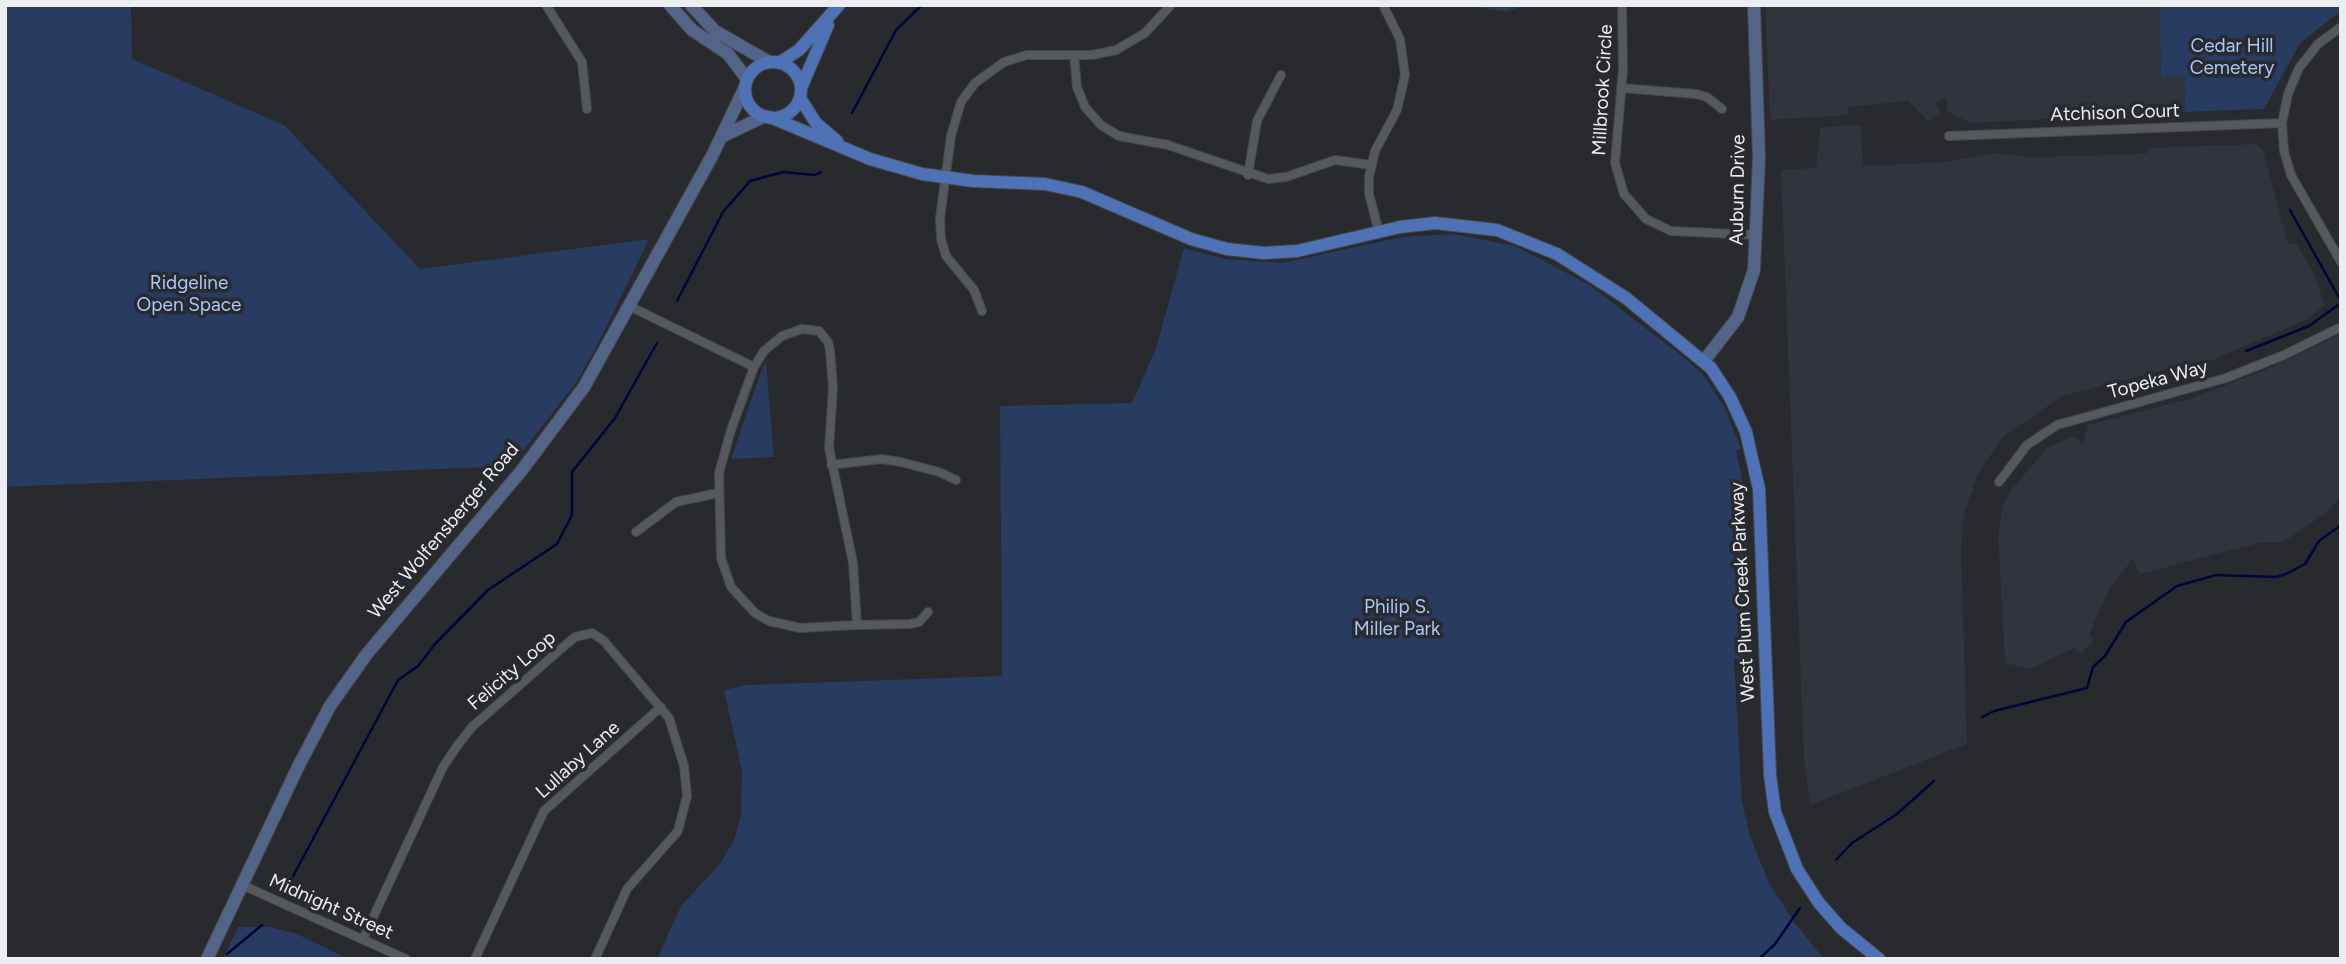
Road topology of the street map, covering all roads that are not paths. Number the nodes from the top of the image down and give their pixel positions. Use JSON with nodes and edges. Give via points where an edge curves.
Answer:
{"nodes":[{"id":1,"x":546,"y":5,"type":"edge"},
{"id":2,"x":670,"y":5,"type":"edge"},
{"id":3,"x":691,"y":5,"type":"edge"},
{"id":4,"x":1171,"y":5,"type":"edge"},
{"id":5,"x":1383,"y":5,"type":"edge"},
{"id":6,"x":1622,"y":5,"type":"edge"},
{"id":7,"x":1755,"y":5,"type":"edge"},
{"id":8,"x":836,"y":9,"type":"edge"},
{"id":9,"x":2341,"y":27,"type":"edge"},
{"id":10,"x":1074,"y":55,"type":"junction"},
{"id":11,"x":774,"y":62,"type":"junction"},
{"id":12,"x":1281,"y":75,"type":"dead end"},
{"id":13,"x":746,"y":83,"type":"junction"},
{"id":14,"x":1621,"y":88,"type":"junction"},
{"id":15,"x":800,"y":93,"type":"junction"},
{"id":16,"x":587,"y":109,"type":"dead end"},
{"id":17,"x":1722,"y":109,"type":"dead end"},
{"id":18,"x":768,"y":117,"type":"junction"},
{"id":19,"x":2282,"y":123,"type":"junction"},
{"id":20,"x":723,"y":136,"type":"junction"},
{"id":21,"x":1949,"y":136,"type":"dead end"},
{"id":22,"x":848,"y":150,"type":"junction"},
{"id":23,"x":1371,"y":166,"type":"junction"},
{"id":24,"x":1248,"y":175,"type":"junction"},
{"id":25,"x":945,"y":178,"type":"junction"},
{"id":26,"x":1379,"y":232,"type":"junction"},
{"id":27,"x":1758,"y":236,"type":"junction"},
{"id":28,"x":2341,"y":262,"type":"edge"},
{"id":29,"x":629,"y":306,"type":"junction"},
{"id":30,"x":982,"y":311,"type":"dead end"},
{"id":31,"x":2341,"y":327,"type":"edge"},
{"id":32,"x":1704,"y":361,"type":"junction"},
{"id":33,"x":754,"y":367,"type":"junction"},
{"id":34,"x":831,"y":465,"type":"junction"},
{"id":35,"x":956,"y":480,"type":"dead end"},
{"id":36,"x":1999,"y":482,"type":"dead end"},
{"id":37,"x":718,"y":493,"type":"junction"},
{"id":38,"x":636,"y":532,"type":"dead end"},
{"id":39,"x":928,"y":612,"type":"dead end"},
{"id":40,"x":857,"y":625,"type":"junction"},
{"id":41,"x":660,"y":707,"type":"junction"},
{"id":42,"x":242,"y":885,"type":"junction"},
{"id":43,"x":363,"y":939,"type":"junction"},
{"id":44,"x":207,"y":959,"type":"edge"},
{"id":45,"x":406,"y":959,"type":"edge"},
{"id":46,"x":475,"y":959,"type":"edge"},
{"id":47,"x":595,"y":959,"type":"edge"},
{"id":48,"x":1879,"y":959,"type":"edge"}],
"edges":[{"from":1,"to":16,"type":"street","via":[[582,62]]},
{"from":2,"to":13,"type":"main road","via":[[692,30],[728,54]]},
{"from":3,"to":11,"type":"main road","via":[[715,31]]},
{"from":4,"to":10,"type":"street","via":[[1153,27],[1126,46]]},
{"from":5,"to":23,"type":"street","via":[[1400,39],[1405,75],[1397,110]]},
{"from":6,"to":14,"type":"street","name":"Millbrook Circle"},
{"from":7,"to":27,"type":"main road","name":"Auburn Drive"},
{"from":8,"to":11,"type":"main road","via":[[799,50]]},
{"from":8,"to":15,"type":"main road"},
{"from":9,"to":19,"type":"street","via":[[2318,44],[2298,68]]},
{"from":10,"to":24,"type":"street","via":[[1080,97],[1101,125],[1119,136],[1176,148]]},
{"from":10,"to":25,"type":"street","via":[[1015,58],[975,83],[953,123]]},
{"from":11,"to":13,"type":"main road","via":[[756,68]]},
{"from":11,"to":15,"type":"main road","via":[[794,72]]},
{"from":12,"to":24,"type":"street","via":[[1257,121]]},
{"from":13,"to":18,"type":"main road","via":[[750,105]]},
{"from":13,"to":20,"type":"main road","name":"West Wolfensberger Road"},
{"from":14,"to":17,"type":"street","via":[[1696,94]]},
{"from":14,"to":27,"type":"street","name":"Millbrook Circle","via":[[1615,163],[1624,194],[1637,211],[1671,230]]},
{"from":15,"to":18,"type":"main road","via":[[789,113]]},
{"from":15,"to":22,"type":"main road","name":"West Plum Creek Parkway","via":[[816,124]]},
{"from":18,"to":20,"type":"main road"},
{"from":18,"to":22,"type":"main road","name":"West Plum Creek Parkway"},
{"from":19,"to":21,"type":"street","name":"Atchison Court"},
{"from":19,"to":28,"type":"street","via":[[2291,175]]},
{"from":20,"to":29,"type":"main road","name":"West Wolfensberger Road"},
{"from":22,"to":25,"type":"main road","name":"West Plum Creek Parkway"},
{"from":23,"to":24,"type":"street","via":[[1335,160],[1286,177]]},
{"from":23,"to":26,"type":"street","via":[[1369,194]]},
{"from":25,"to":26,"type":"main road","name":"West Plum Creek Parkway","via":[[1073,190],[1191,239],[1247,252],[1297,251]]},
{"from":25,"to":30,"type":"street","via":[[940,218],[943,248],[974,290]]},
{"from":26,"to":32,"type":"main road","name":"West Plum Creek Parkway","via":[[1453,223],[1497,230],[1538,244],[1626,298]]},
{"from":27,"to":32,"type":"main road","name":"Auburn Drive","via":[[1746,301]]},
{"from":29,"to":33,"type":"street"},
{"from":29,"to":42,"type":"main road","name":"West Wolfensberger Road","via":[[584,387],[522,470],[349,677],[298,767]]},
{"from":31,"to":36,"type":"street","name":"Topeka Way","via":[[2225,378],[2057,425],[2027,445]]},
{"from":32,"to":48,"type":"main road","name":"West Plum Creek Parkway","via":[[1739,413],[1758,476],[1770,775],[1779,827],[1819,904]]},
{"from":33,"to":34,"type":"street","via":[[782,336],[802,329],[824,336],[833,372]]},
{"from":33,"to":37,"type":"street","via":[[722,460]]},
{"from":34,"to":35,"type":"street","via":[[891,460],[939,471]]},
{"from":34,"to":40,"type":"street","via":[[853,563]]},
{"from":37,"to":38,"type":"street","via":[[676,502]]},
{"from":37,"to":40,"type":"street","via":[[723,572],[755,613],[792,627]]},
{"from":39,"to":40,"type":"street","via":[[910,624]]},
{"from":41,"to":43,"type":"street","name":"Felicity Loop","via":[[598,636],[586,633],[575,637],[481,719],[457,746]]},
{"from":41,"to":46,"type":"street","name":"Lullaby Lane","via":[[544,811]]},
{"from":41,"to":47,"type":"street","name":"Felicity Loop","via":[[673,727],[684,766],[685,812],[671,842],[627,889]]},
{"from":42,"to":43,"type":"street","name":"Midnight Street"},
{"from":42,"to":44,"type":"main road","name":"West Wolfensberger Road"},
{"from":43,"to":45,"type":"street","name":"Midnight Street"}]}
